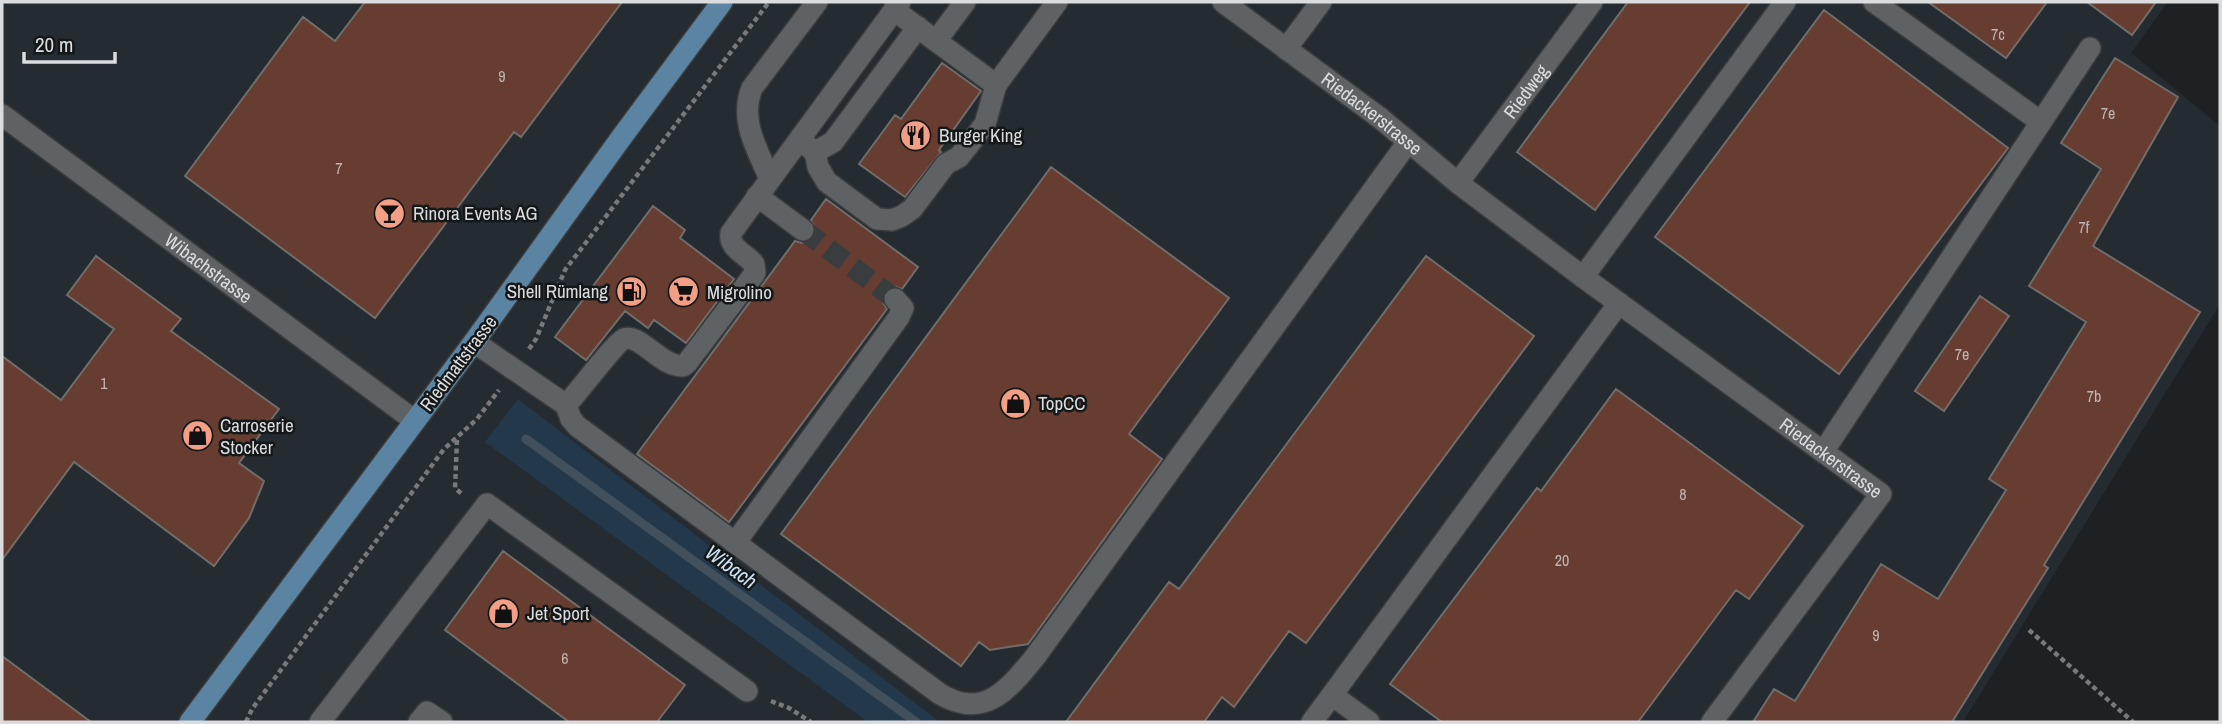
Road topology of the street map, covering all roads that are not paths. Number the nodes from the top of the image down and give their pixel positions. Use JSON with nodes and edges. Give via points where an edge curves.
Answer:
{"nodes":[{"id":1,"x":722,"y":2,"type":"edge"},
{"id":2,"x":817,"y":2,"type":"edge"},
{"id":3,"x":965,"y":2,"type":"edge"},
{"id":4,"x":1057,"y":2,"type":"edge"},
{"id":5,"x":1223,"y":2,"type":"edge"},
{"id":6,"x":1321,"y":2,"type":"edge"},
{"id":7,"x":1592,"y":2,"type":"edge"},
{"id":8,"x":1784,"y":2,"type":"edge"},
{"id":9,"x":1874,"y":2,"type":"edge"},
{"id":10,"x":897,"y":6,"type":"edge"},
{"id":11,"x":918,"y":27,"type":"junction"},
{"id":12,"x":936,"y":41,"type":"junction"},
{"id":13,"x":1286,"y":48,"type":"junction"},
{"id":14,"x":2090,"y":48,"type":"dead end"},
{"id":15,"x":996,"y":85,"type":"junction"},
{"id":16,"x":2,"y":115,"type":"edge"},
{"id":17,"x":2041,"y":122,"type":"junction"},
{"id":18,"x":1408,"y":142,"type":"junction"},
{"id":19,"x":807,"y":146,"type":"junction"},
{"id":20,"x":771,"y":179,"type":"junction"},
{"id":21,"x":1458,"y":183,"type":"junction"},
{"id":22,"x":757,"y":197,"type":"junction"},
{"id":23,"x":803,"y":230,"type":"tunnel mouth"},
{"id":24,"x":1583,"y":277,"type":"junction"},
{"id":25,"x":895,"y":299,"type":"dead end"},
{"id":26,"x":1619,"y":303,"type":"junction"},
{"id":27,"x":474,"y":342,"type":"junction"},
{"id":28,"x":566,"y":405,"type":"junction"},
{"id":29,"x":415,"y":421,"type":"junction"},
{"id":30,"x":1823,"y":452,"type":"junction"},
{"id":31,"x":735,"y":543,"type":"junction"},
{"id":32,"x":747,"y":691,"type":"dead end"},
{"id":33,"x":1332,"y":695,"type":"junction"},
{"id":34,"x":190,"y":722,"type":"edge"},
{"id":35,"x":320,"y":722,"type":"edge"},
{"id":36,"x":419,"y":722,"type":"edge"},
{"id":37,"x":442,"y":722,"type":"edge"},
{"id":38,"x":1312,"y":722,"type":"edge"},
{"id":39,"x":1368,"y":722,"type":"edge"},
{"id":40,"x":1712,"y":722,"type":"edge"}],
"edges":[{"from":1,"to":27,"type":"main road","name":"Riedmattstrasse"},
{"from":2,"to":20,"type":"street","via":[[747,101],[748,123]]},
{"from":3,"to":12,"type":"street"},
{"from":4,"to":15,"type":"street"},
{"from":5,"to":13,"type":"street","name":"Riedackerstrasse"},
{"from":6,"to":13,"type":"street"},
{"from":7,"to":21,"type":"street","name":"Riedweg"},
{"from":8,"to":24,"type":"street"},
{"from":9,"to":17,"type":"street"},
{"from":10,"to":11,"type":"street"},
{"from":10,"to":19,"type":"street"},
{"from":11,"to":12,"type":"street"},
{"from":11,"to":19,"type":"street","via":[[833,142]]},
{"from":12,"to":15,"type":"street"},
{"from":13,"to":18,"type":"street","name":"Riedackerstrasse"},
{"from":14,"to":17,"type":"street"},
{"from":15,"to":19,"type":"street","via":[[985,124],[959,157],[946,164],[912,209],[892,220],[877,219],[827,182]]},
{"from":16,"to":29,"type":"street","name":"Wibachstrasse"},
{"from":17,"to":30,"type":"street"},
{"from":18,"to":21,"type":"street","name":"Riedackerstrasse"},
{"from":18,"to":31,"type":"street","via":[[1035,657],[999,694],[977,704],[952,701]]},
{"from":19,"to":20,"type":"street"},
{"from":20,"to":22,"type":"street"},
{"from":21,"to":24,"type":"street","name":"Riedackerstrasse"},
{"from":22,"to":23,"type":"street"},
{"from":22,"to":28,"type":"street","via":[[730,238],[754,264],[755,273],[692,358],[683,366],[673,365],[640,343],[624,339]]},
{"from":24,"to":26,"type":"street","name":"Riedackerstrasse"},
{"from":25,"to":31,"type":"street","via":[[902,313]]},
{"from":26,"to":30,"type":"street","name":"Riedackerstrasse"},
{"from":26,"to":33,"type":"street"},
{"from":27,"to":28,"type":"street"},
{"from":27,"to":29,"type":"main road","name":"Riedmattstrasse"},
{"from":28,"to":31,"type":"street","via":[[577,426]]},
{"from":29,"to":34,"type":"main road","name":"Riedmattstrasse"},
{"from":30,"to":40,"type":"street","name":"Riedackerstrasse","via":[[1881,494]]},
{"from":32,"to":35,"type":"street","via":[[487,504]]},
{"from":33,"to":38,"type":"street"},
{"from":33,"to":39,"type":"street"},
{"from":36,"to":37,"type":"street","via":[[427,712]]}]}
